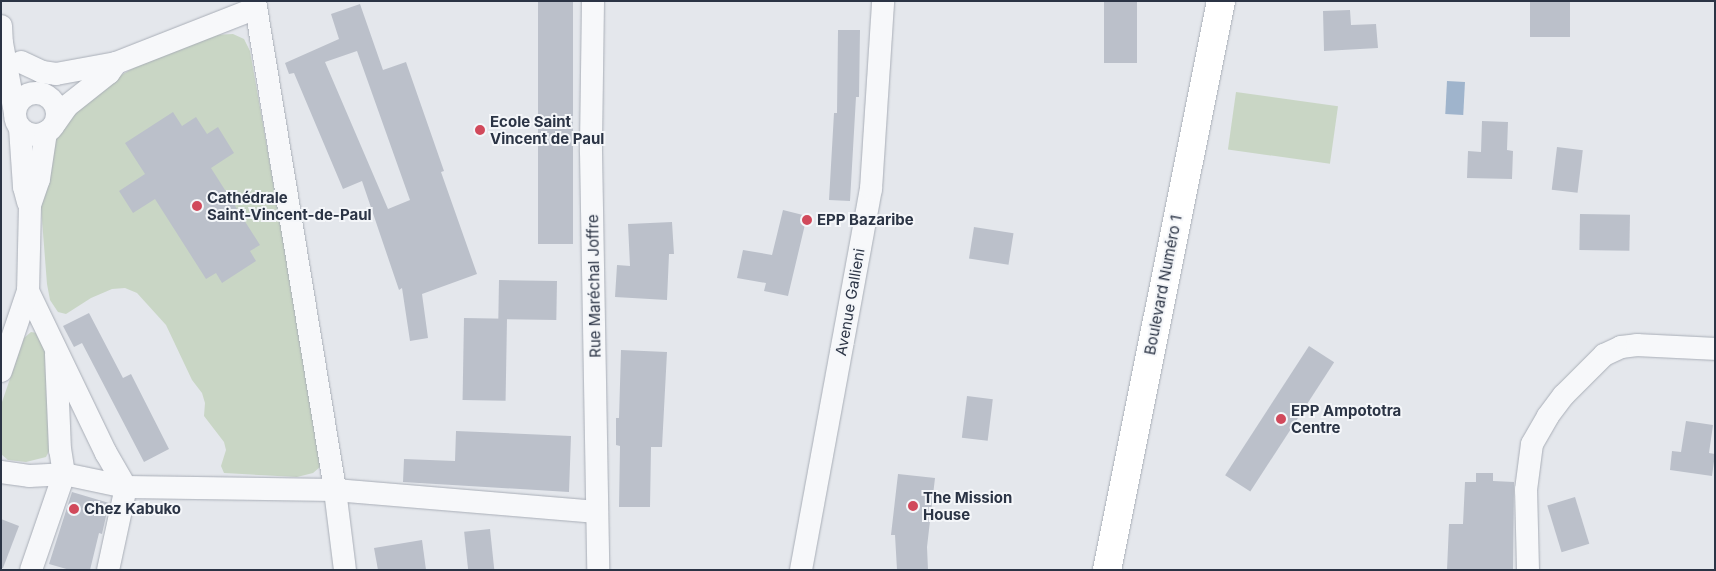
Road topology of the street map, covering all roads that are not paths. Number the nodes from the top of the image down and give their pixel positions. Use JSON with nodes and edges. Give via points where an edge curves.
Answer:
{"nodes":[{"id":1,"x":593,"y":1,"type":"edge"},
{"id":2,"x":883,"y":1,"type":"edge"},
{"id":3,"x":1220,"y":1,"type":"edge"},
{"id":4,"x":255,"y":5,"type":"edge"},
{"id":5,"x":2,"y":28,"type":"edge"},
{"id":6,"x":21,"y":62,"type":"junction"},
{"id":7,"x":116,"y":63,"type":"junction"},
{"id":8,"x":73,"y":72,"type":"junction"},
{"id":9,"x":42,"y":93,"type":"junction"},
{"id":10,"x":18,"y":120,"type":"junction"},
{"id":11,"x":51,"y":127,"type":"junction"},
{"id":12,"x":30,"y":205,"type":"junction"},
{"id":13,"x":28,"y":291,"type":"junction"},
{"id":14,"x":56,"y":347,"type":"junction"},
{"id":15,"x":1715,"y":349,"type":"edge"},
{"id":16,"x":1,"y":370,"type":"edge"},
{"id":17,"x":1,"y":472,"type":"edge"},
{"id":18,"x":64,"y":474,"type":"junction"},
{"id":19,"x":126,"y":487,"type":"junction"},
{"id":20,"x":335,"y":490,"type":"junction"},
{"id":21,"x":597,"y":512,"type":"junction"},
{"id":22,"x":31,"y":570,"type":"edge"},
{"id":23,"x":108,"y":570,"type":"edge"},
{"id":24,"x":345,"y":570,"type":"edge"},
{"id":25,"x":598,"y":570,"type":"edge"},
{"id":26,"x":801,"y":570,"type":"edge"},
{"id":27,"x":1107,"y":570,"type":"edge"},
{"id":28,"x":1528,"y":570,"type":"edge"}],
"edges":[{"from":1,"to":21,"type":"street","name":"Rue Maréchal Joffre"},
{"from":2,"to":26,"type":"street","name":"Avenue Gallieni","via":[[871,189]]},
{"from":3,"to":27,"type":"main road","name":"Boulevard Numéro 1"},
{"from":4,"to":7,"type":"street"},
{"from":4,"to":20,"type":"street"},
{"from":5,"to":6,"type":"street"},
{"from":5,"to":10,"type":"street","via":[[2,43]]},
{"from":6,"to":8,"type":"street","via":[[42,72]]},
{"from":6,"to":9,"type":"street"},
{"from":7,"to":8,"type":"street"},
{"from":7,"to":11,"type":"street","via":[[109,73],[67,106]]},
{"from":8,"to":9,"type":"street"},
{"from":9,"to":10,"type":"street","via":[[23,97]]},
{"from":9,"to":11,"type":"street","via":[[54,103],[57,116]]},
{"from":10,"to":11,"type":"street","via":[[33,135]]},
{"from":10,"to":12,"type":"street","via":[[24,187]]},
{"from":11,"to":12,"type":"street"},
{"from":12,"to":13,"type":"street"},
{"from":13,"to":14,"type":"street"},
{"from":13,"to":16,"type":"street"},
{"from":14,"to":18,"type":"street"},
{"from":14,"to":19,"type":"street","via":[[106,453]]},
{"from":15,"to":28,"type":"street","via":[[1621,347],[1604,354],[1564,395],[1532,444],[1526,490]]},
{"from":17,"to":18,"type":"street","via":[[30,476]]},
{"from":18,"to":19,"type":"street"},
{"from":18,"to":22,"type":"street"},
{"from":19,"to":20,"type":"street"},
{"from":19,"to":23,"type":"street"},
{"from":20,"to":21,"type":"street"},
{"from":20,"to":24,"type":"street"},
{"from":21,"to":25,"type":"street","name":"Rue Maréchal Joffre"}]}
